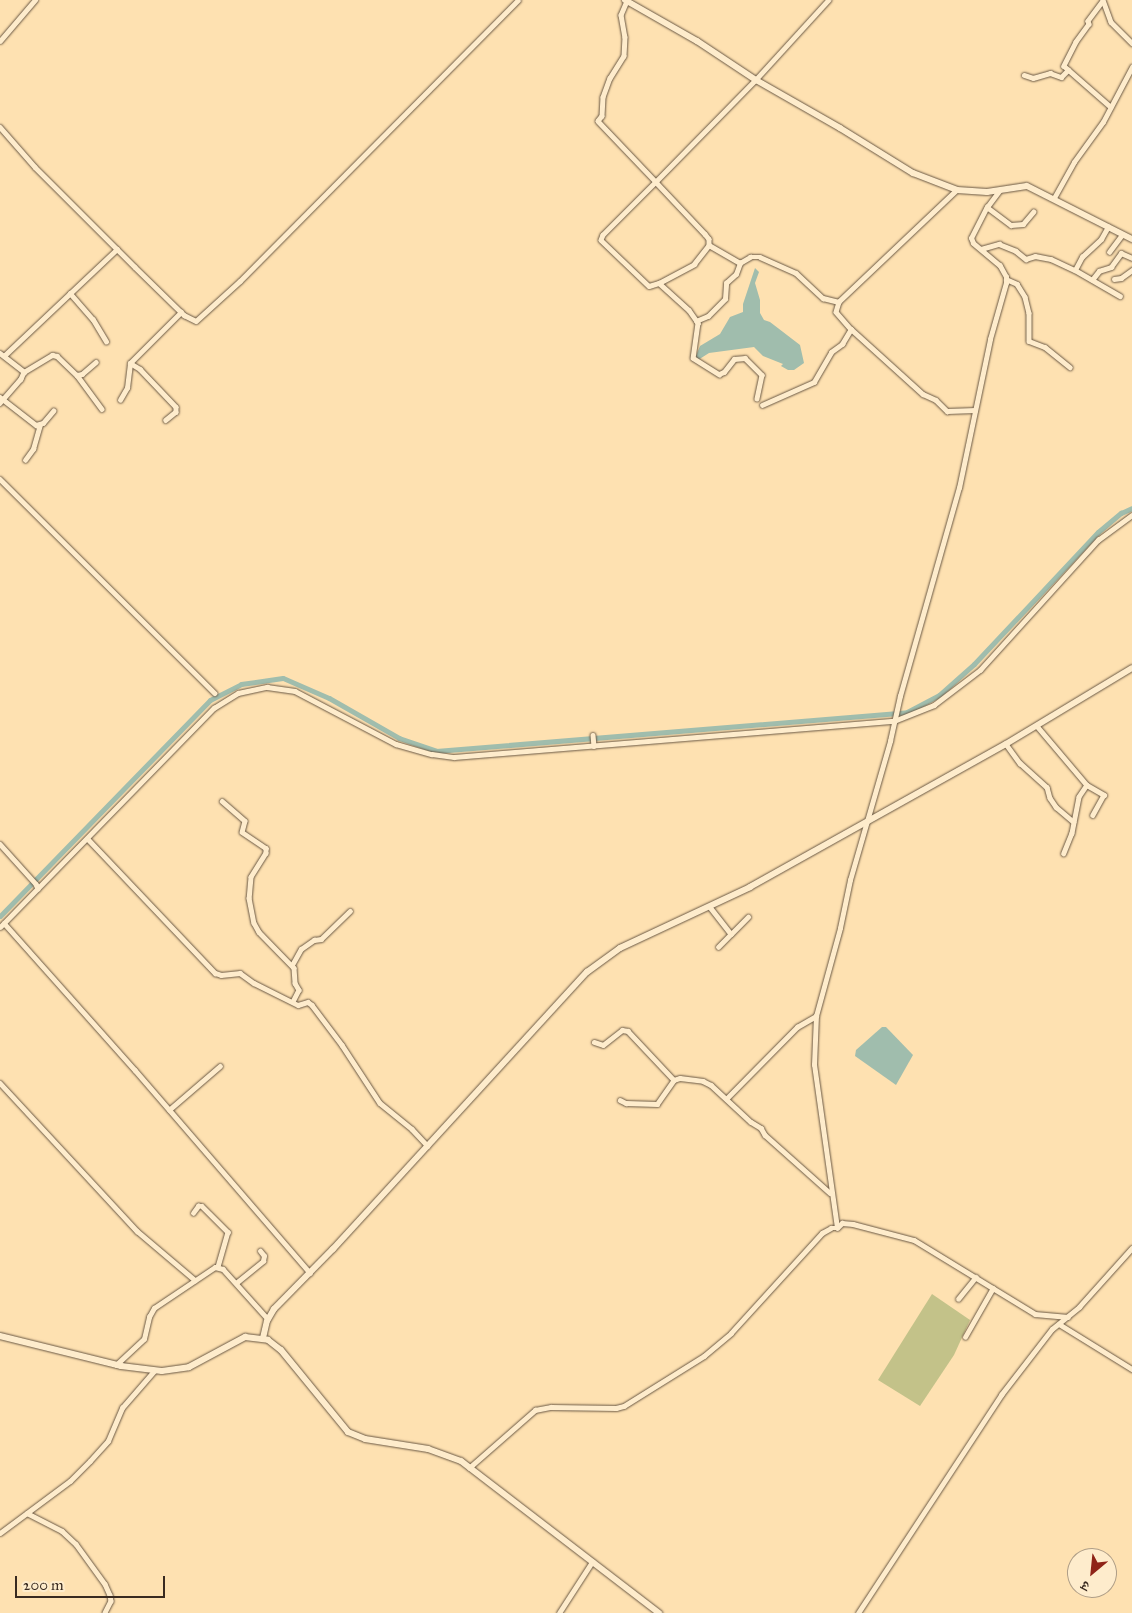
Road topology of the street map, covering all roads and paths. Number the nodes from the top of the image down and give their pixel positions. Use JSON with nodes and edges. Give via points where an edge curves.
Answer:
{"nodes":[{"id":1,"x":36,"y":0,"type":"edge"},
{"id":2,"x":518,"y":0,"type":"edge"},
{"id":3,"x":830,"y":0,"type":"edge"},
{"id":4,"x":1095,"y":0,"type":"edge"},
{"id":5,"x":626,"y":1,"type":"edge"},
{"id":6,"x":1102,"y":1,"type":"edge"},
{"id":7,"x":0,"y":41,"type":"edge"},
{"id":8,"x":1132,"y":43,"type":"edge"},
{"id":9,"x":1132,"y":67,"type":"edge"},
{"id":10,"x":1068,"y":70,"type":"junction"},
{"id":11,"x":1024,"y":74,"type":"dead end"},
{"id":12,"x":756,"y":80,"type":"junction"},
{"id":13,"x":1111,"y":107,"type":"junction"},
{"id":14,"x":0,"y":127,"type":"edge"},
{"id":15,"x":656,"y":182,"type":"junction"},
{"id":16,"x":957,"y":190,"type":"junction"},
{"id":17,"x":1000,"y":190,"type":"junction"},
{"id":18,"x":1054,"y":198,"type":"junction"},
{"id":19,"x":987,"y":207,"type":"junction"},
{"id":20,"x":1033,"y":212,"type":"dead end"},
{"id":21,"x":1108,"y":227,"type":"junction"},
{"id":22,"x":1122,"y":235,"type":"junction"},
{"id":23,"x":1132,"y":240,"type":"edge"},
{"id":24,"x":709,"y":245,"type":"junction"},
{"id":25,"x":117,"y":249,"type":"junction"},
{"id":26,"x":981,"y":249,"type":"junction"},
{"id":27,"x":1109,"y":252,"type":"dead end"},
{"id":28,"x":1131,"y":256,"type":"edge"},
{"id":29,"x":740,"y":264,"type":"junction"},
{"id":30,"x":1075,"y":270,"type":"junction"},
{"id":31,"x":1132,"y":270,"type":"edge"},
{"id":32,"x":1006,"y":279,"type":"junction"},
{"id":33,"x":1114,"y":279,"type":"dead end"},
{"id":34,"x":1092,"y":280,"type":"junction"},
{"id":35,"x":659,"y":283,"type":"junction"},
{"id":36,"x":70,"y":293,"type":"junction"},
{"id":37,"x":1120,"y":296,"type":"dead end"},
{"id":38,"x":839,"y":302,"type":"junction"},
{"id":39,"x":181,"y":312,"type":"junction"},
{"id":40,"x":696,"y":321,"type":"junction"},
{"id":41,"x":851,"y":329,"type":"junction"},
{"id":42,"x":106,"y":341,"type":"dead end"},
{"id":43,"x":2,"y":354,"type":"edge"},
{"id":44,"x":96,"y":362,"type":"dead end"},
{"id":45,"x":130,"y":363,"type":"junction"},
{"id":46,"x":1070,"y":367,"type":"dead end"},
{"id":47,"x":24,"y":372,"type":"junction"},
{"id":48,"x":77,"y":375,"type":"junction"},
{"id":49,"x":757,"y":398,"type":"dead end"},
{"id":50,"x":1,"y":399,"type":"edge"},
{"id":51,"x":120,"y":400,"type":"dead end"},
{"id":52,"x":762,"y":405,"type":"dead end"},
{"id":53,"x":102,"y":409,"type":"dead end"},
{"id":54,"x":975,"y":410,"type":"junction"},
{"id":55,"x":53,"y":411,"type":"dead end"},
{"id":56,"x":166,"y":420,"type":"dead end"},
{"id":57,"x":40,"y":425,"type":"junction"},
{"id":58,"x":25,"y":460,"type":"dead end"},
{"id":59,"x":0,"y":479,"type":"edge"},
{"id":60,"x":1132,"y":514,"type":"edge"},
{"id":61,"x":1132,"y":668,"type":"edge"},
{"id":62,"x":214,"y":693,"type":"dead end"},
{"id":63,"x":895,"y":719,"type":"junction"},
{"id":64,"x":1040,"y":724,"type":"junction"},
{"id":65,"x":593,"y":735,"type":"dead end"},
{"id":66,"x":594,"y":744,"type":"junction"},
{"id":67,"x":1006,"y":744,"type":"junction"},
{"id":68,"x":1087,"y":785,"type":"junction"},
{"id":69,"x":222,"y":801,"type":"dead end"},
{"id":70,"x":1093,"y":815,"type":"dead end"},
{"id":71,"x":866,"y":822,"type":"junction"},
{"id":72,"x":1074,"y":822,"type":"junction"},
{"id":73,"x":88,"y":839,"type":"junction"},
{"id":74,"x":0,"y":844,"type":"edge"},
{"id":75,"x":1064,"y":853,"type":"dead end"},
{"id":76,"x":37,"y":886,"type":"junction"},
{"id":77,"x":710,"y":907,"type":"junction"},
{"id":78,"x":350,"y":911,"type":"dead end"},
{"id":79,"x":748,"y":917,"type":"dead end"},
{"id":80,"x":4,"y":923,"type":"junction"},
{"id":81,"x":0,"y":927,"type":"edge"},
{"id":82,"x":731,"y":934,"type":"junction"},
{"id":83,"x":718,"y":947,"type":"dead end"},
{"id":84,"x":292,"y":965,"type":"junction"},
{"id":85,"x":293,"y":1002,"type":"junction"},
{"id":86,"x":816,"y":1016,"type":"junction"},
{"id":87,"x":594,"y":1042,"type":"dead end"},
{"id":88,"x":220,"y":1066,"type":"dead end"},
{"id":89,"x":674,"y":1080,"type":"junction"},
{"id":90,"x":0,"y":1084,"type":"edge"},
{"id":91,"x":726,"y":1099,"type":"junction"},
{"id":92,"x":620,"y":1100,"type":"dead end"},
{"id":93,"x":169,"y":1110,"type":"junction"},
{"id":94,"x":428,"y":1146,"type":"junction"},
{"id":95,"x":831,"y":1194,"type":"junction"},
{"id":96,"x":192,"y":1213,"type":"dead end"},
{"id":97,"x":837,"y":1228,"type":"junction"},
{"id":98,"x":1132,"y":1248,"type":"edge"},
{"id":99,"x":260,"y":1251,"type":"dead end"},
{"id":100,"x":218,"y":1266,"type":"junction"},
{"id":101,"x":310,"y":1273,"type":"junction"},
{"id":102,"x":976,"y":1277,"type":"junction"},
{"id":103,"x":195,"y":1280,"type":"junction"},
{"id":104,"x":236,"y":1283,"type":"junction"},
{"id":105,"x":993,"y":1288,"type":"junction"},
{"id":106,"x":958,"y":1299,"type":"dead end"},
{"id":107,"x":1068,"y":1317,"type":"junction"},
{"id":108,"x":268,"y":1319,"type":"junction"},
{"id":109,"x":1059,"y":1324,"type":"junction"},
{"id":110,"x":0,"y":1336,"type":"edge"},
{"id":111,"x":965,"y":1337,"type":"dead end"},
{"id":112,"x":263,"y":1338,"type":"junction"},
{"id":113,"x":116,"y":1365,"type":"junction"},
{"id":114,"x":1132,"y":1369,"type":"edge"},
{"id":115,"x":154,"y":1371,"type":"junction"},
{"id":116,"x":470,"y":1468,"type":"junction"},
{"id":117,"x":27,"y":1513,"type":"junction"},
{"id":118,"x":0,"y":1533,"type":"edge"},
{"id":119,"x":592,"y":1562,"type":"junction"},
{"id":120,"x":105,"y":1613,"type":"edge"},
{"id":121,"x":559,"y":1613,"type":"edge"},
{"id":122,"x":659,"y":1613,"type":"edge"},
{"id":123,"x":858,"y":1613,"type":"edge"}],
"edges":[{"from":1,"to":7,"type":"street"},
{"from":2,"to":39,"type":"street","via":[[200,320],[193,321]]},
{"from":3,"to":12,"type":"street"},
{"from":4,"to":6,"type":"street"},
{"from":5,"to":12,"type":"street","via":[[697,41]]},
{"from":5,"to":15,"type":"street","via":[[621,15],[624,56],[610,78],[603,97],[602,116],[598,121]]},
{"from":6,"to":8,"type":"street","via":[[1111,22]]},
{"from":6,"to":10,"type":"street","via":[[1064,63]]},
{"from":9,"to":13,"type":"street"},
{"from":10,"to":11,"type":"street","via":[[1061,77],[1050,73],[1033,78]]},
{"from":10,"to":13,"type":"street"},
{"from":12,"to":15,"type":"street"},
{"from":12,"to":16,"type":"street","via":[[913,174]]},
{"from":13,"to":18,"type":"street"},
{"from":14,"to":25,"type":"street"},
{"from":15,"to":24,"type":"street","via":[[705,234]]},
{"from":15,"to":35,"type":"street","via":[[602,235],[601,240],[647,285]]},
{"from":16,"to":17,"type":"street"},
{"from":16,"to":38,"type":"street"},
{"from":17,"to":18,"type":"street","via":[[1027,186]]},
{"from":17,"to":19,"type":"street"},
{"from":18,"to":21,"type":"street"},
{"from":19,"to":20,"type":"street","via":[[1010,225],[1023,224]]},
{"from":19,"to":26,"type":"street","via":[[971,235],[972,241]]},
{"from":21,"to":22,"type":"street"},
{"from":21,"to":30,"type":"street"},
{"from":22,"to":23,"type":"street"},
{"from":22,"to":27,"type":"street"},
{"from":24,"to":29,"type":"street"},
{"from":24,"to":35,"type":"street","via":[[694,264]]},
{"from":25,"to":36,"type":"street"},
{"from":25,"to":39,"type":"street"},
{"from":26,"to":30,"type":"street","via":[[1003,245],[1026,259],[1044,257]]},
{"from":26,"to":32,"type":"street","via":[[1000,266]]},
{"from":28,"to":34,"type":"street","via":[[1121,254],[1111,267],[1099,271]]},
{"from":29,"to":38,"type":"street","via":[[750,257],[760,257],[796,273],[823,298]]},
{"from":29,"to":40,"type":"street","via":[[736,274],[726,283],[724,299],[708,316]]},
{"from":30,"to":34,"type":"street"},
{"from":31,"to":33,"type":"street"},
{"from":32,"to":46,"type":"street","via":[[1017,284],[1025,297],[1029,313],[1029,341],[1045,347]]},
{"from":32,"to":54,"type":"street"},
{"from":34,"to":37,"type":"street"},
{"from":35,"to":40,"type":"street","via":[[689,310]]},
{"from":36,"to":42,"type":"street","via":[[93,319]]},
{"from":36,"to":43,"type":"street"},
{"from":38,"to":41,"type":"street","via":[[837,315]]},
{"from":39,"to":45,"type":"street"},
{"from":40,"to":49,"type":"street","via":[[698,330],[693,358],[719,374],[734,359],[745,358],[762,375]]},
{"from":41,"to":52,"type":"street","via":[[842,344],[831,352],[814,382]]},
{"from":41,"to":54,"type":"street","via":[[923,394],[936,400],[947,411]]},
{"from":43,"to":47,"type":"street"},
{"from":44,"to":48,"type":"street"},
{"from":45,"to":51,"type":"street","via":[[128,388]]},
{"from":45,"to":56,"type":"street","via":[[140,369],[176,407],[176,412]]},
{"from":47,"to":48,"type":"street","via":[[54,355]]},
{"from":47,"to":50,"type":"street"},
{"from":48,"to":53,"type":"street"},
{"from":50,"to":57,"type":"street","via":[[32,423]]},
{"from":54,"to":63,"type":"street","via":[[959,488]]},
{"from":55,"to":57,"type":"street"},
{"from":57,"to":58,"type":"street","via":[[33,449]]},
{"from":59,"to":62,"type":"street"},
{"from":60,"to":63,"type":"street","via":[[1098,540],[980,670],[941,701]]},
{"from":61,"to":64,"type":"street"},
{"from":63,"to":66,"type":"street"},
{"from":63,"to":71,"type":"street","via":[[874,803]]},
{"from":64,"to":67,"type":"street"},
{"from":64,"to":68,"type":"street"},
{"from":65,"to":66,"type":"street"},
{"from":66,"to":73,"type":"street","via":[[462,756],[436,755],[396,744],[295,691],[267,687],[253,689],[238,693],[214,708]]},
{"from":67,"to":71,"type":"street"},
{"from":67,"to":72,"type":"street","via":[[1020,763],[1047,787],[1056,807]]},
{"from":68,"to":70,"type":"street","via":[[1104,795]]},
{"from":68,"to":72,"type":"street","via":[[1079,797]]},
{"from":69,"to":84,"type":"street","via":[[245,821],[242,832],[266,848],[249,885],[248,898],[254,923],[270,945]]},
{"from":71,"to":77,"type":"street"},
{"from":71,"to":86,"type":"street"},
{"from":72,"to":75,"type":"street"},
{"from":73,"to":76,"type":"street"},
{"from":73,"to":85,"type":"street","via":[[215,973],[221,976],[240,973]]},
{"from":74,"to":76,"type":"street"},
{"from":76,"to":80,"type":"street"},
{"from":77,"to":82,"type":"street"},
{"from":77,"to":94,"type":"street","via":[[620,948],[587,972]]},
{"from":78,"to":84,"type":"street","via":[[321,939],[301,949]]},
{"from":79,"to":82,"type":"street"},
{"from":80,"to":81,"type":"street"},
{"from":80,"to":93,"type":"street"},
{"from":82,"to":83,"type":"street"},
{"from":84,"to":85,"type":"street","via":[[299,990]]},
{"from":85,"to":94,"type":"street","via":[[312,1005],[380,1103]]},
{"from":86,"to":91,"type":"street","via":[[796,1027]]},
{"from":86,"to":95,"type":"street","via":[[814,1065]]},
{"from":87,"to":89,"type":"street","via":[[603,1045],[622,1030],[628,1031]]},
{"from":88,"to":93,"type":"street"},
{"from":89,"to":91,"type":"street","via":[[703,1081]]},
{"from":89,"to":92,"type":"street","via":[[657,1104],[633,1104]]},
{"from":90,"to":103,"type":"street","via":[[137,1231]]},
{"from":91,"to":95,"type":"street"},
{"from":93,"to":101,"type":"street"},
{"from":94,"to":101,"type":"street"},
{"from":95,"to":97,"type":"street"},
{"from":96,"to":100,"type":"street","via":[[202,1206],[228,1232]]},
{"from":97,"to":102,"type":"street","via":[[842,1223],[853,1224],[914,1240]]},
{"from":97,"to":116,"type":"street","via":[[822,1233],[732,1333],[643,1396],[616,1408],[551,1407],[536,1410]]},
{"from":98,"to":107,"type":"street"},
{"from":99,"to":104,"type":"street","via":[[263,1261]]},
{"from":100,"to":103,"type":"street"},
{"from":100,"to":104,"type":"street"},
{"from":101,"to":108,"type":"street","via":[[279,1303]]},
{"from":102,"to":105,"type":"street"},
{"from":102,"to":106,"type":"street"},
{"from":103,"to":113,"type":"street","via":[[154,1308],[144,1338]]},
{"from":104,"to":108,"type":"street"},
{"from":105,"to":107,"type":"street","via":[[1035,1314]]},
{"from":105,"to":111,"type":"street"},
{"from":107,"to":109,"type":"street"},
{"from":108,"to":112,"type":"street"},
{"from":109,"to":114,"type":"street"},
{"from":109,"to":123,"type":"street","via":[[1001,1395]]},
{"from":110,"to":113,"type":"street"},
{"from":112,"to":115,"type":"street","via":[[245,1337],[189,1367]]},
{"from":112,"to":116,"type":"street","via":[[281,1350],[348,1432],[365,1439],[428,1449]]},
{"from":113,"to":115,"type":"street"},
{"from":115,"to":117,"type":"street","via":[[122,1408],[104,1448],[70,1481]]},
{"from":116,"to":119,"type":"street"},
{"from":117,"to":118,"type":"street"},
{"from":117,"to":120,"type":"street","via":[[62,1531],[76,1544],[110,1595],[111,1601]]},
{"from":119,"to":121,"type":"street"},
{"from":119,"to":122,"type":"street"}]}
